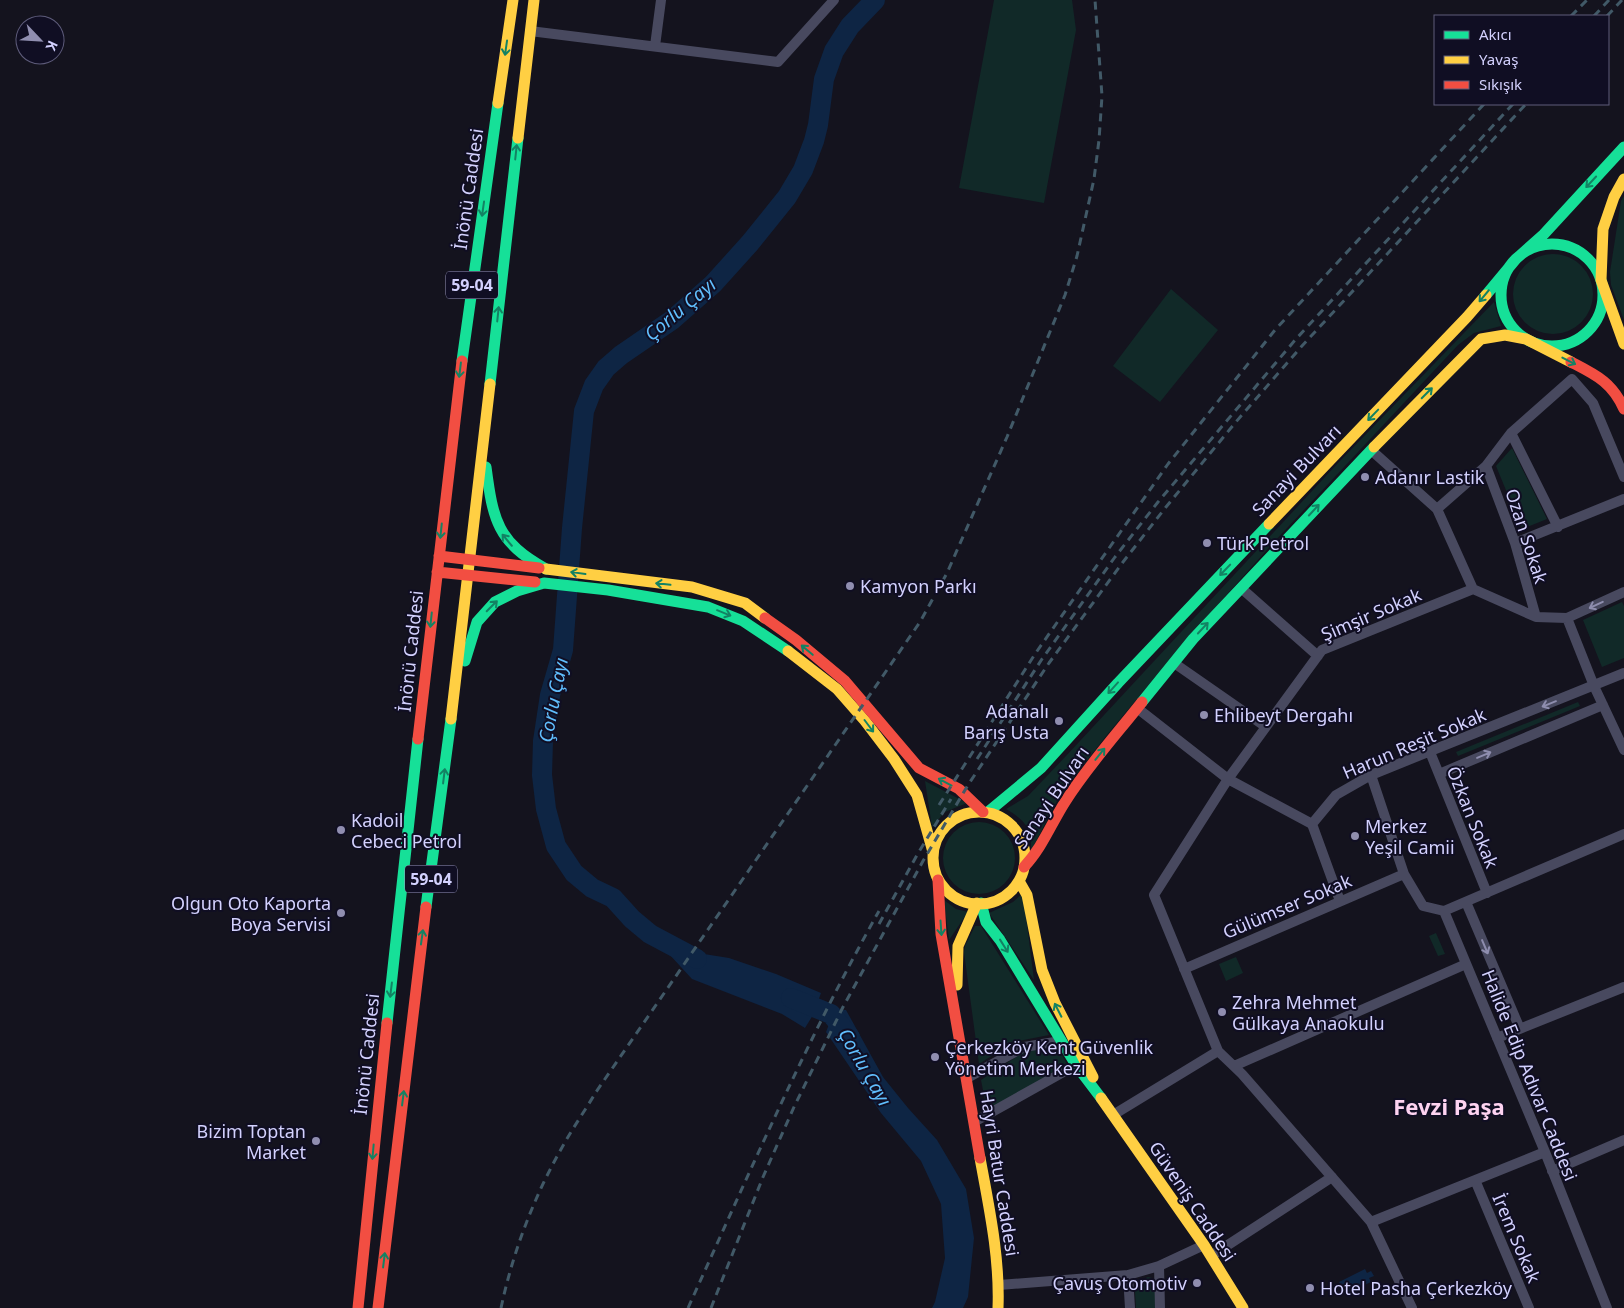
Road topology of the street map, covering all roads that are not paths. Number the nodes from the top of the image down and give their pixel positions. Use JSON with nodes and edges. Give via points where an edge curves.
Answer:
{"nodes":[{"id":1,"x":513,"y":0,"type":"edge"},
{"id":2,"x":534,"y":0,"type":"edge"},
{"id":3,"x":661,"y":0,"type":"edge"},
{"id":4,"x":834,"y":0,"type":"edge"},
{"id":5,"x":530,"y":31,"type":"junction"},
{"id":6,"x":656,"y":46,"type":"junction"},
{"id":7,"x":1624,"y":147,"type":"edge"},
{"id":8,"x":1624,"y":179,"type":"edge"},
{"id":9,"x":1516,"y":259,"type":"junction"},
{"id":10,"x":1602,"y":280,"type":"junction"},
{"id":11,"x":1526,"y":339,"type":"junction"},
{"id":12,"x":1624,"y":344,"type":"edge"},
{"id":13,"x":1624,"y":409,"type":"edge"},
{"id":14,"x":1511,"y":433,"type":"junction"},
{"id":15,"x":483,"y":449,"type":"junction"},
{"id":16,"x":1370,"y":450,"type":"junction"},
{"id":17,"x":1486,"y":466,"type":"junction"},
{"id":18,"x":1624,"y":477,"type":"edge"},
{"id":19,"x":1624,"y":499,"type":"edge"},
{"id":20,"x":1437,"y":509,"type":"junction"},
{"id":21,"x":1558,"y":527,"type":"junction"},
{"id":22,"x":1515,"y":543,"type":"junction"},
{"id":23,"x":439,"y":556,"type":"junction"},
{"id":24,"x":469,"y":559,"type":"junction"},
{"id":25,"x":546,"y":569,"type":"junction"},
{"id":26,"x":437,"y":572,"type":"junction"},
{"id":27,"x":468,"y":574,"type":"junction"},
{"id":28,"x":544,"y":583,"type":"junction"},
{"id":29,"x":1241,"y":588,"type":"junction"},
{"id":30,"x":1473,"y":589,"type":"junction"},
{"id":31,"x":1624,"y":592,"type":"edge"},
{"id":32,"x":1536,"y":617,"type":"junction"},
{"id":33,"x":1567,"y":618,"type":"junction"},
{"id":34,"x":1318,"y":656,"type":"junction"},
{"id":35,"x":1174,"y":662,"type":"junction"},
{"id":36,"x":1624,"y":673,"type":"edge"},
{"id":37,"x":1594,"y":686,"type":"junction"},
{"id":38,"x":454,"y":698,"type":"junction"},
{"id":39,"x":1603,"y":705,"type":"junction"},
{"id":40,"x":1137,"y":708,"type":"junction"},
{"id":41,"x":1266,"y":727,"type":"junction"},
{"id":42,"x":1624,"y":750,"type":"edge"},
{"id":43,"x":1430,"y":752,"type":"junction"},
{"id":44,"x":1439,"y":774,"type":"junction"},
{"id":45,"x":1371,"y":775,"type":"junction"},
{"id":46,"x":1228,"y":779,"type":"junction"},
{"id":47,"x":986,"y":812,"type":"junction"},
{"id":48,"x":1312,"y":824,"type":"junction"},
{"id":49,"x":1624,"y":834,"type":"edge"},
{"id":50,"x":933,"y":852,"type":"junction"},
{"id":51,"x":1024,"y":867,"type":"junction"},
{"id":52,"x":1404,"y":874,"type":"junction"},
{"id":53,"x":938,"y":880,"type":"junction"},
{"id":54,"x":1019,"y":881,"type":"junction"},
{"id":55,"x":1487,"y":893,"type":"junction"},
{"id":56,"x":1340,"y":901,"type":"junction"},
{"id":57,"x":1466,"y":902,"type":"junction"},
{"id":58,"x":979,"y":903,"type":"junction"},
{"id":59,"x":1444,"y":911,"type":"junction"},
{"id":60,"x":1466,"y":964,"type":"junction"},
{"id":61,"x":1184,"y":969,"type":"junction"},
{"id":62,"x":1624,"y":988,"type":"edge"},
{"id":63,"x":1520,"y":1029,"type":"junction"},
{"id":64,"x":1497,"y":1038,"type":"junction"},
{"id":65,"x":1061,"y":1041,"type":"junction"},
{"id":66,"x":960,"y":1043,"type":"junction"},
{"id":67,"x":1218,"y":1051,"type":"junction"},
{"id":68,"x":1076,"y":1065,"type":"junction"},
{"id":69,"x":1234,"y":1066,"type":"junction"},
{"id":70,"x":967,"y":1078,"type":"junction"},
{"id":71,"x":1113,"y":1115,"type":"junction"},
{"id":72,"x":974,"y":1122,"type":"junction"},
{"id":73,"x":1624,"y":1140,"type":"edge"},
{"id":74,"x":1545,"y":1152,"type":"junction"},
{"id":75,"x":1552,"y":1171,"type":"junction"},
{"id":76,"x":1332,"y":1177,"type":"junction"},
{"id":77,"x":1475,"y":1180,"type":"junction"},
{"id":78,"x":1371,"y":1222,"type":"junction"},
{"id":79,"x":1204,"y":1245,"type":"junction"},
{"id":80,"x":1211,"y":1256,"type":"junction"},
{"id":81,"x":1159,"y":1266,"type":"junction"},
{"id":82,"x":1128,"y":1275,"type":"junction"},
{"id":83,"x":999,"y":1285,"type":"junction"},
{"id":84,"x":358,"y":1308,"type":"edge"},
{"id":85,"x":378,"y":1308,"type":"edge"},
{"id":86,"x":998,"y":1308,"type":"edge"},
{"id":87,"x":1130,"y":1308,"type":"edge"},
{"id":88,"x":1160,"y":1308,"type":"edge"},
{"id":89,"x":1243,"y":1308,"type":"edge"},
{"id":90,"x":1412,"y":1308,"type":"edge"},
{"id":91,"x":1528,"y":1308,"type":"edge"},
{"id":92,"x":1607,"y":1308,"type":"edge"}],
"edges":[{"from":1,"to":23,"type":"main road","name":"İnönü Caddesi","number":"59-04","one_way":true,"via":[[463,349]]},
{"from":2,"to":5,"type":"main road","number":"59-04"},
{"from":3,"to":6,"type":"street"},
{"from":4,"to":6,"type":"street","via":[[778,62]]},
{"from":5,"to":6,"type":"street"},
{"from":15,"to":5,"type":"main road","number":"59-04","one_way":true},
{"from":7,"to":9,"type":"main road","name":"Sanayi Bulvarı","one_way":true,"via":[[1544,234]]},
{"from":8,"to":10,"type":"main road","via":[[1603,229]]},
{"from":9,"to":10,"type":"main road","via":[[1530,248],[1547,244],[1565,245],[1581,252],[1594,264]]},
{"from":9,"to":11,"type":"main road","via":[[1506,271],[1501,301],[1514,329]]},
{"from":9,"to":47,"type":"main road","name":"Sanayi Bulvarı","one_way":true,"via":[[1466,317],[1041,768]]},
{"from":10,"to":11,"type":"main road","via":[[1603,298],[1599,315],[1590,330],[1560,346],[1542,345]]},
{"from":10,"to":12,"type":"main road"},
{"from":11,"to":13,"type":"main road","one_way":true,"via":[[1599,377],[1618,395]]},
{"from":16,"to":11,"type":"main road","name":"Sanayi Bulvarı","one_way":true,"via":[[1481,339],[1505,335]]},
{"from":14,"to":17,"type":"street"},
{"from":14,"to":18,"type":"street","via":[[1572,379],[1593,403]]},
{"from":14,"to":21,"type":"street"},
{"from":15,"to":24,"type":"main road","number":"59-04"},
{"from":25,"to":15,"type":"main road","one_way":true,"via":[[519,553],[504,537],[494,518]]},
{"from":16,"to":20,"type":"street"},
{"from":29,"to":16,"type":"main road","name":"Sanayi Bulvarı","one_way":true},
{"from":17,"to":20,"type":"street"},
{"from":17,"to":22,"type":"street","name":"Ozan Sokak"},
{"from":19,"to":21,"type":"street"},
{"from":20,"to":30,"type":"street"},
{"from":21,"to":22,"type":"street"},
{"from":22,"to":32,"type":"street","name":"Ozan Sokak"},
{"from":23,"to":24,"type":"main road"},
{"from":23,"to":26,"type":"main road","name":"İnönü Caddesi","number":"59-04"},
{"from":24,"to":25,"type":"main road"},
{"from":24,"to":27,"type":"main road","number":"59-04"},
{"from":47,"to":25,"type":"main road","one_way":true,"via":[[959,789],[919,768],[845,681],[745,603],[692,587]]},
{"from":26,"to":27,"type":"main road"},
{"from":26,"to":84,"type":"main road","name":"İnönü Caddesi","number":"59-04","one_way":true},
{"from":27,"to":28,"type":"main road"},
{"from":27,"to":38,"type":"main road","number":"59-04"},
{"from":38,"to":28,"type":"main road","one_way":true,"via":[[477,622],[494,602]]},
{"from":28,"to":50,"type":"main road","one_way":true,"via":[[708,607],[743,621],[796,657],[837,689],[894,759],[917,795]]},
{"from":29,"to":34,"type":"street"},
{"from":35,"to":29,"type":"main road","name":"Sanayi Bulvarı","one_way":true},
{"from":30,"to":32,"type":"street"},
{"from":30,"to":34,"type":"street","name":"Şimşir Sokak","via":[[1322,650]]},
{"from":31,"to":33,"type":"street","one_way":true},
{"from":32,"to":33,"type":"street"},
{"from":33,"to":37,"type":"street"},
{"from":34,"to":41,"type":"street","name":"Şimşir Sokak"},
{"from":35,"to":40,"type":"main road","name":"Sanayi Bulvarı"},
{"from":35,"to":41,"type":"street"},
{"from":36,"to":37,"type":"street","name":"Harun Reşit Sokak"},
{"from":37,"to":39,"type":"street"},
{"from":37,"to":43,"type":"street","name":"Harun Reşit Sokak","one_way":true},
{"from":85,"to":38,"type":"main road","number":"59-04","one_way":true},
{"from":39,"to":42,"type":"street"},
{"from":44,"to":39,"type":"street","one_way":true},
{"from":40,"to":46,"type":"street"},
{"from":51,"to":40,"type":"main road","name":"Sanayi Bulvarı","one_way":true,"via":[[1035,855],[1089,768]]},
{"from":41,"to":46,"type":"street","name":"Şimşir Sokak"},
{"from":43,"to":44,"type":"street","name":"Özkan Sokak"},
{"from":43,"to":45,"type":"street","name":"Harun Reşit Sokak"},
{"from":44,"to":55,"type":"street","name":"Özkan Sokak"},
{"from":45,"to":48,"type":"street","name":"Harun Reşit Sokak","via":[[1336,795]]},
{"from":45,"to":52,"type":"street"},
{"from":46,"to":48,"type":"street"},
{"from":46,"to":61,"type":"street","name":"Şimşir Sokak","via":[[1154,895]]},
{"from":47,"to":50,"type":"main road","via":[[959,816],[946,825]]},
{"from":47,"to":51,"type":"main road","via":[[1002,817],[1014,827],[1022,840]]},
{"from":48,"to":56,"type":"street"},
{"from":49,"to":55,"type":"street"},
{"from":50,"to":53,"type":"main road"},
{"from":51,"to":54,"type":"main road"},
{"from":52,"to":56,"type":"street","name":"Gülümser Sokak"},
{"from":52,"to":59,"type":"street","via":[[1423,906]]},
{"from":53,"to":58,"type":"main road","via":[[958,899]]},
{"from":53,"to":66,"type":"main road","name":"Hayri Batur Caddesi","one_way":true,"via":[[941,934]]},
{"from":54,"to":58,"type":"main road","via":[[998,900]]},
{"from":71,"to":54,"type":"main road","name":"Güveniş Caddesi","one_way":true,"via":[[1054,1003],[1042,970],[1027,895]]},
{"from":55,"to":57,"type":"street"},
{"from":56,"to":61,"type":"street","name":"Gülümser Sokak"},
{"from":57,"to":59,"type":"street"},
{"from":57,"to":63,"type":"street","name":"Halide Edip Adıvar Caddesi","one_way":true},
{"from":58,"to":65,"type":"main road","name":"Güveniş Caddesi","one_way":true,"via":[[986,922]]},
{"from":58,"to":66,"type":"main road","name":"Hayri Batur Caddesi","via":[[958,946]]},
{"from":59,"to":60,"type":"street","name":"Halide Edip Adıvar Caddesi"},
{"from":60,"to":64,"type":"street","name":"Halide Edip Adıvar Caddesi"},
{"from":60,"to":69,"type":"street"},
{"from":61,"to":67,"type":"street"},
{"from":62,"to":63,"type":"street"},
{"from":63,"to":64,"type":"street"},
{"from":64,"to":74,"type":"street","name":"Halide Edip Adıvar Caddesi"},
{"from":65,"to":68,"type":"main road","name":"Güveniş Caddesi"},
{"from":65,"to":70,"type":"street","via":[[1024,1047]]},
{"from":66,"to":70,"type":"main road","name":"Hayri Batur Caddesi"},
{"from":67,"to":69,"type":"street"},
{"from":67,"to":71,"type":"street"},
{"from":68,"to":71,"type":"main road","name":"Güveniş Caddesi"},
{"from":68,"to":72,"type":"street"},
{"from":69,"to":76,"type":"street"},
{"from":70,"to":72,"type":"main road","name":"Hayri Batur Caddesi"},
{"from":71,"to":79,"type":"main road","name":"Güveniş Caddesi"},
{"from":72,"to":83,"type":"main road","name":"Hayri Batur Caddesi"},
{"from":73,"to":75,"type":"street"},
{"from":74,"to":75,"type":"street","name":"Halide Edip Adıvar Caddesi"},
{"from":74,"to":77,"type":"street"},
{"from":75,"to":92,"type":"street","name":"Halide Edip Adıvar Caddesi"},
{"from":76,"to":78,"type":"street"},
{"from":76,"to":80,"type":"street"},
{"from":77,"to":78,"type":"street"},
{"from":77,"to":91,"type":"street","name":"İrem Sokak"},
{"from":78,"to":90,"type":"street"},
{"from":79,"to":80,"type":"main road","name":"Güveniş Caddesi"},
{"from":79,"to":81,"type":"street"},
{"from":80,"to":89,"type":"main road","name":"Güveniş Caddesi"},
{"from":81,"to":82,"type":"street"},
{"from":81,"to":88,"type":"street"},
{"from":82,"to":83,"type":"street"},
{"from":82,"to":87,"type":"street"},
{"from":83,"to":86,"type":"main road","name":"Hayri Batur Caddesi"}]}
